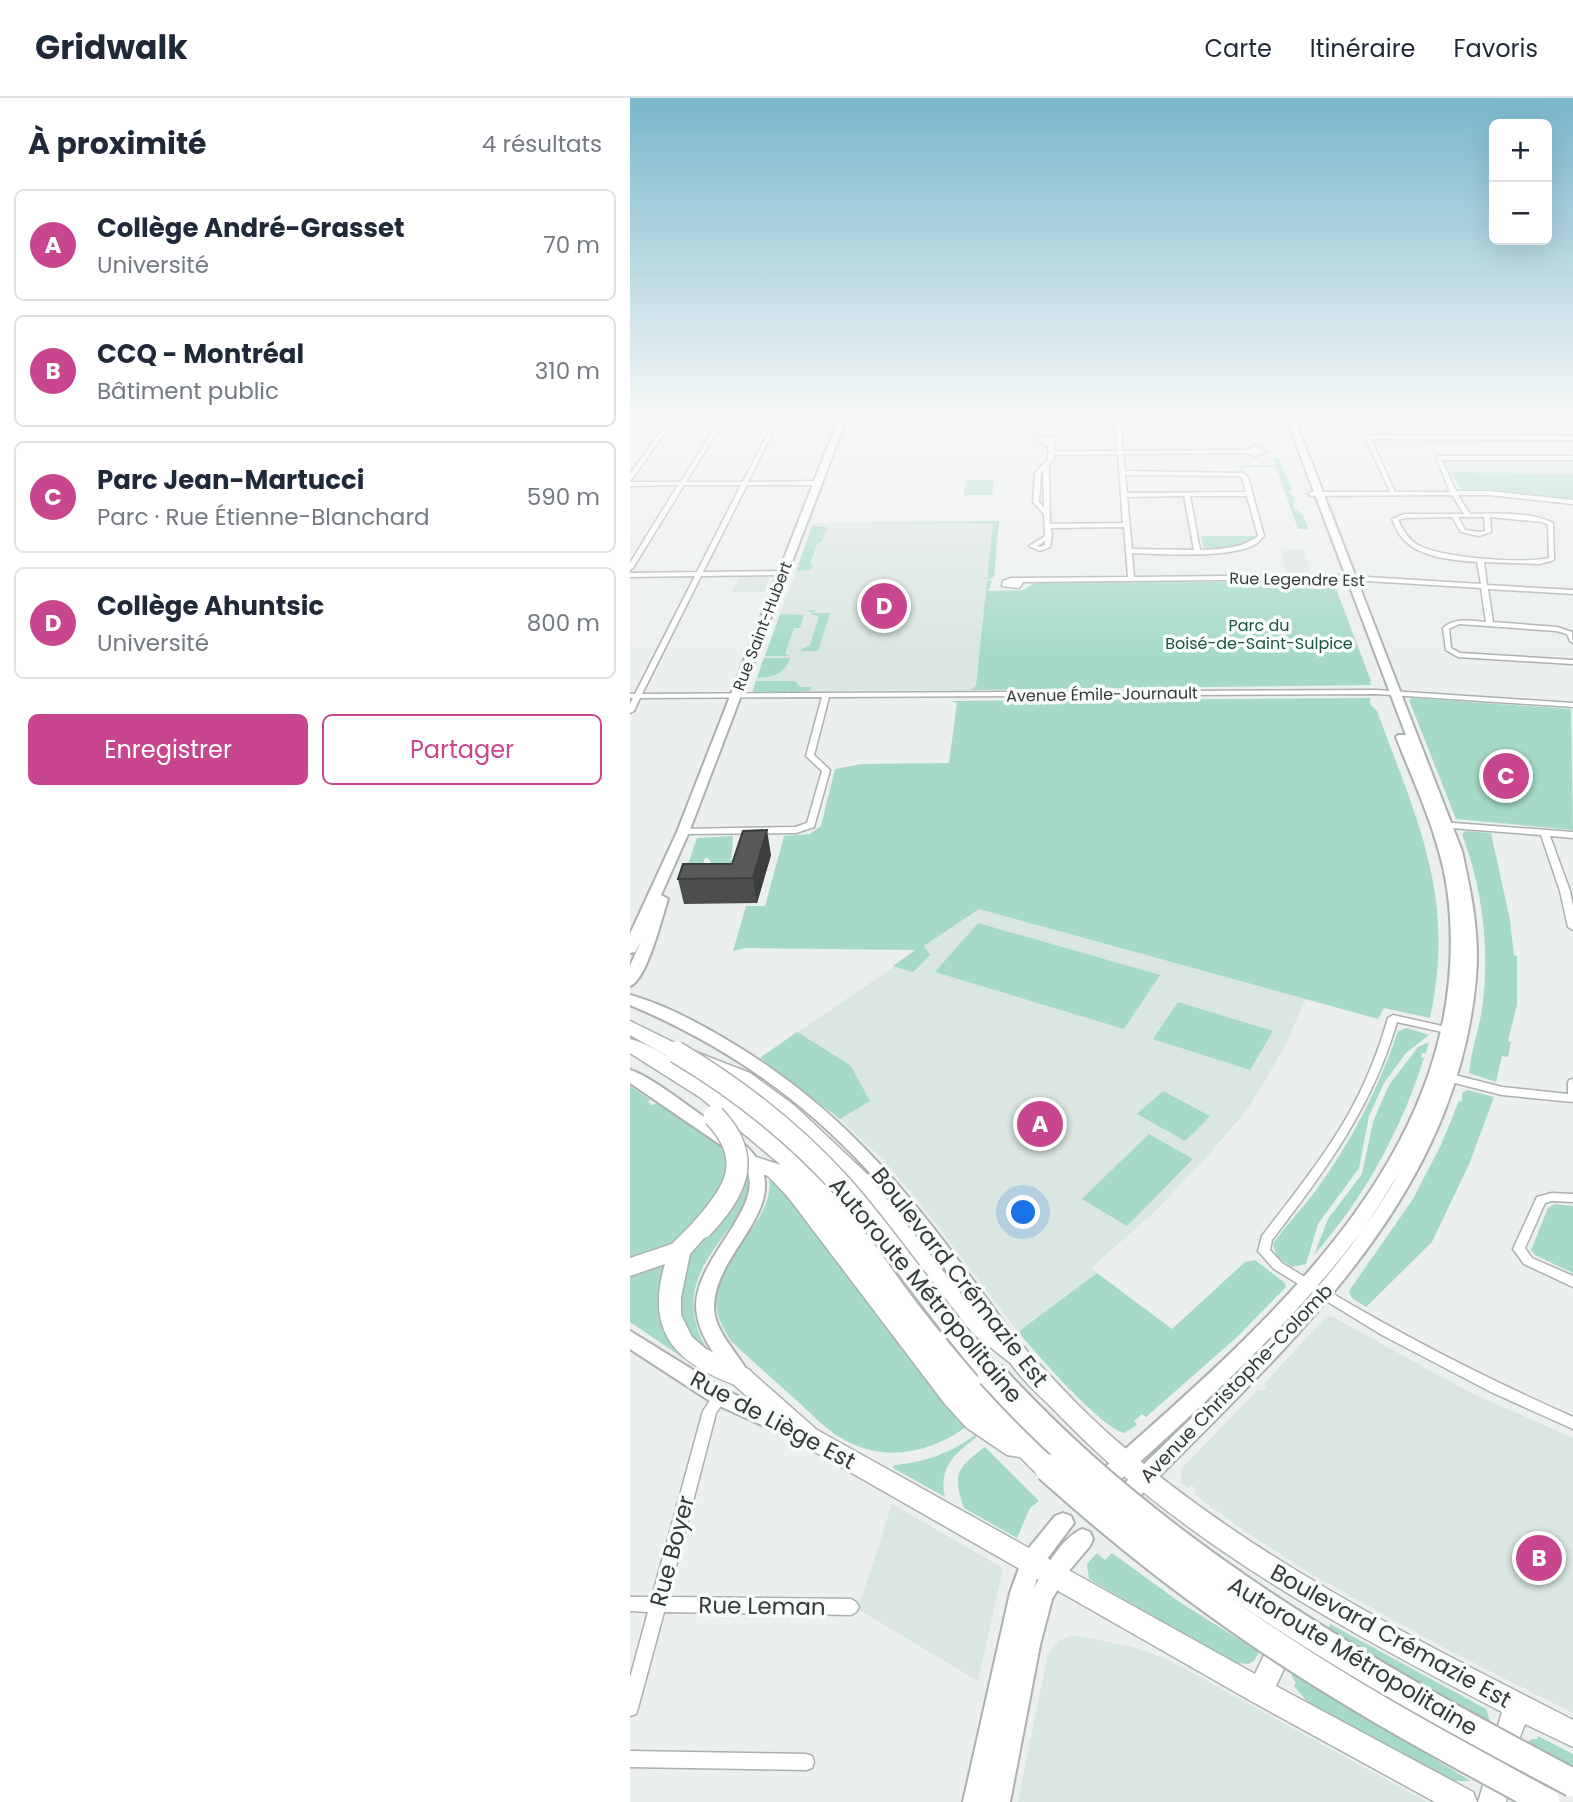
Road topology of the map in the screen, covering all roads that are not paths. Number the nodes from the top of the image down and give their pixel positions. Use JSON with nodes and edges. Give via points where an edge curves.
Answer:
{"nodes":[{"id":1,"x":1249,"y":494,"type":"edge"},
{"id":2,"x":1315,"y":494,"type":"edge"},
{"id":3,"x":675,"y":495,"type":"edge"},
{"id":4,"x":739,"y":495,"type":"edge"},
{"id":5,"x":814,"y":495,"type":"edge"},
{"id":6,"x":1036,"y":495,"type":"edge"},
{"id":7,"x":1124,"y":495,"type":"joint"},
{"id":8,"x":1187,"y":495,"type":"junction"},
{"id":9,"x":1217,"y":495,"type":"edge"},
{"id":10,"x":1456,"y":495,"type":"edge"},
{"id":11,"x":1502,"y":495,"type":"edge"},
{"id":12,"x":1573,"y":502,"type":"edge"},
{"id":13,"x":1454,"y":515,"type":"junction"},
{"id":14,"x":1468,"y":515,"type":"junction"},
{"id":15,"x":1487,"y":515,"type":"junction"},
{"id":16,"x":1049,"y":526,"type":"junction"},
{"id":17,"x":1126,"y":526,"type":"junction"},
{"id":18,"x":1049,"y":536,"type":"dead end"},
{"id":19,"x":1196,"y":550,"type":"junction"},
{"id":20,"x":1128,"y":551,"type":"junction"},
{"id":21,"x":1480,"y":559,"type":"junction"},
{"id":22,"x":630,"y":568,"type":"edge"},
{"id":23,"x":783,"y":573,"type":"junction"},
{"id":24,"x":699,"y":574,"type":"junction"},
{"id":25,"x":630,"y":575,"type":"edge"},
{"id":26,"x":1347,"y":578,"type":"junction"},
{"id":27,"x":1131,"y":579,"type":"junction"},
{"id":28,"x":1021,"y":580,"type":"dead end"},
{"id":29,"x":1484,"y":587,"type":"junction"},
{"id":30,"x":1573,"y":592,"type":"edge"},
{"id":31,"x":1490,"y":624,"type":"junction"},
{"id":32,"x":1573,"y":641,"type":"edge"},
{"id":33,"x":1573,"y":662,"type":"edge"},
{"id":34,"x":1391,"y":692,"type":"junction"},
{"id":35,"x":634,"y":696,"type":"edge"},
{"id":36,"x":735,"y":696,"type":"junction"},
{"id":37,"x":826,"y":696,"type":"junction"},
{"id":38,"x":1573,"y":705,"type":"edge"},
{"id":39,"x":630,"y":711,"type":"edge"},
{"id":40,"x":1441,"y":825,"type":"junction"},
{"id":41,"x":1544,"y":832,"type":"junction"},
{"id":42,"x":682,"y":834,"type":"junction"},
{"id":43,"x":1573,"y":835,"type":"edge"},
{"id":44,"x":1573,"y":927,"type":"edge"},
{"id":45,"x":630,"y":949,"type":"edge"},
{"id":46,"x":630,"y":981,"type":"edge"},
{"id":47,"x":630,"y":1000,"type":"edge"},
{"id":48,"x":630,"y":1027,"type":"edge"},
{"id":49,"x":1455,"y":1032,"type":"junction"},
{"id":50,"x":630,"y":1045,"type":"edge"},
{"id":51,"x":677,"y":1062,"type":"junction"},
{"id":52,"x":630,"y":1075,"type":"edge"},
{"id":53,"x":1443,"y":1076,"type":"junction"},
{"id":54,"x":1573,"y":1083,"type":"edge"},
{"id":55,"x":1573,"y":1098,"type":"edge"},
{"id":56,"x":753,"y":1164,"type":"junction"},
{"id":57,"x":1573,"y":1198,"type":"edge"},
{"id":58,"x":680,"y":1250,"type":"junction"},
{"id":59,"x":630,"y":1267,"type":"edge"},
{"id":60,"x":1573,"y":1282,"type":"edge"},
{"id":61,"x":1316,"y":1290,"type":"junction"},
{"id":62,"x":630,"y":1339,"type":"edge"},
{"id":63,"x":1017,"y":1355,"type":"junction"},
{"id":64,"x":741,"y":1377,"type":"junction"},
{"id":65,"x":720,"y":1397,"type":"junction"},
{"id":66,"x":1573,"y":1423,"type":"edge"},
{"id":67,"x":809,"y":1437,"type":"junction"},
{"id":68,"x":1048,"y":1468,"type":"junction"},
{"id":69,"x":1128,"y":1476,"type":"junction"},
{"id":70,"x":1063,"y":1523,"type":"dead end"},
{"id":71,"x":1082,"y":1539,"type":"dead end"},
{"id":72,"x":1043,"y":1567,"type":"junction"},
{"id":73,"x":630,"y":1604,"type":"edge"},
{"id":74,"x":657,"y":1605,"type":"junction"},
{"id":75,"x":851,"y":1607,"type":"dead end"},
{"id":76,"x":1274,"y":1662,"type":"dead end"},
{"id":77,"x":1261,"y":1692,"type":"junction"},
{"id":78,"x":1517,"y":1706,"type":"junction"},
{"id":79,"x":630,"y":1707,"type":"edge"},
{"id":80,"x":1509,"y":1733,"type":"dead end"},
{"id":81,"x":1573,"y":1734,"type":"edge"},
{"id":82,"x":630,"y":1759,"type":"edge"},
{"id":83,"x":806,"y":1762,"type":"dead end"},
{"id":84,"x":1573,"y":1783,"type":"edge"},
{"id":85,"x":975,"y":1802,"type":"edge"},
{"id":86,"x":998,"y":1802,"type":"edge"},
{"id":87,"x":1463,"y":1802,"type":"edge"},
{"id":88,"x":1546,"y":1802,"type":"edge"}],
"edges":[{"from":1,"to":19,"type":"street","via":[[1260,530],[1258,541],[1236,549]]},
{"from":2,"to":26,"type":"main road","name":"Avenue Christophe-Colomb"},
{"from":3,"to":22,"type":"street"},
{"from":4,"to":24,"type":"street"},
{"from":5,"to":23,"type":"main road","name":"Rue Saint-Hubert"},
{"from":6,"to":16,"type":"street"},
{"from":7,"to":8,"type":"street"},
{"from":7,"to":17,"type":"street"},
{"from":8,"to":9,"type":"street"},
{"from":8,"to":19,"type":"street"},
{"from":10,"to":14,"type":"street"},
{"from":11,"to":12,"type":"street"},
{"from":13,"to":14,"type":"street"},
{"from":13,"to":15,"type":"street","via":[[1464,532],[1477,534],[1488,531]]},
{"from":13,"to":21,"type":"street","via":[[1395,519],[1405,538],[1418,547]]},
{"from":14,"to":15,"type":"street"},
{"from":15,"to":21,"type":"street","via":[[1550,522],[1552,559]]},
{"from":16,"to":17,"type":"street"},
{"from":16,"to":18,"type":"street"},
{"from":17,"to":20,"type":"street"},
{"from":19,"to":20,"type":"street"},
{"from":20,"to":27,"type":"street"},
{"from":21,"to":29,"type":"street"},
{"from":23,"to":24,"type":"street"},
{"from":23,"to":36,"type":"main road","name":"Rue Saint-Hubert"},
{"from":24,"to":25,"type":"street"},
{"from":24,"to":35,"type":"street"},
{"from":26,"to":27,"type":"street","name":"Rue Legendre Est"},
{"from":26,"to":29,"type":"street","name":"Rue Legendre Est"},
{"from":26,"to":34,"type":"main road","name":"Avenue Christophe-Colomb"},
{"from":27,"to":28,"type":"street","name":"Rue Legendre Est"},
{"from":29,"to":30,"type":"street","name":"Rue Legendre Est"},
{"from":29,"to":31,"type":"street"},
{"from":31,"to":32,"type":"street","via":[[1557,629],[1570,634]]},
{"from":31,"to":33,"type":"street","via":[[1449,624],[1448,649],[1466,657]]},
{"from":34,"to":37,"type":"street","name":"Avenue Émile-Journault"},
{"from":34,"to":38,"type":"street","name":"Avenue Émile-Journault"},
{"from":34,"to":40,"type":"main road","name":"Avenue Christophe-Colomb"},
{"from":35,"to":36,"type":"street","name":"Avenue Émile-Journault"},
{"from":35,"to":39,"type":"street"},
{"from":36,"to":37,"type":"street","name":"Avenue Émile-Journault"},
{"from":36,"to":42,"type":"main road","name":"Rue Saint-Hubert"},
{"from":37,"to":42,"type":"street","via":[[810,756],[826,770],[811,825],[796,830]]},
{"from":40,"to":41,"type":"street"},
{"from":40,"to":49,"type":"main road","name":"Avenue Christophe-Colomb","via":[[1461,868],[1470,921],[1470,982]]},
{"from":41,"to":43,"type":"street"},
{"from":41,"to":44,"type":"street"},
{"from":42,"to":45,"type":"main road","name":"Rue Saint-Hubert"},
{"from":42,"to":46,"type":"main road","name":"Rue Saint-Hubert","via":[[647,944]]},
{"from":47,"to":63,"type":"main road","name":"Boulevard Crémazie Est","via":[[729,1049],[830,1123],[902,1199]]},
{"from":48,"to":51,"type":"highway","name":"Autoroute Métropolitaine"},
{"from":49,"to":53,"type":"main road","name":"Avenue Christophe-Colomb"},
{"from":49,"to":61,"type":"street","via":[[1394,1018],[1373,1077],[1343,1135],[1265,1242],[1270,1259]]},
{"from":50,"to":51,"type":"highway","name":"Autoroute Métropolitaine"},
{"from":51,"to":58,"type":"highway","bridge":true,"via":[[731,1133],[739,1164],[723,1204]]},
{"from":51,"to":63,"type":"highway","bridge":true,"via":[[743,1078],[771,1097],[842,1160],[960,1310]]},
{"from":51,"to":68,"type":"highway","name":"Autoroute Métropolitaine","via":[[808,1179],[948,1360]]},
{"from":51,"to":84,"type":"highway","name":"Autoroute Métropolitaine","bridge":true,"via":[[752,1102],[832,1175],[983,1364],[1051,1436],[1117,1496],[1208,1567],[1313,1637]]},
{"from":52,"to":56,"type":"main road","via":[[739,1149]]},
{"from":53,"to":55,"type":"street","via":[[1502,1091]]},
{"from":53,"to":61,"type":"main road","name":"Avenue Christophe-Colomb","via":[[1435,1118],[1402,1184],[1360,1248]]},
{"from":54,"to":55,"type":"street"},
{"from":56,"to":64,"type":"main road","via":[[759,1179],[757,1199],[714,1266],[705,1298],[710,1328]]},
{"from":56,"to":68,"type":"highway","via":[[775,1171],[796,1191],[939,1380],[976,1420]]},
{"from":57,"to":60,"type":"street","via":[[1541,1200],[1519,1249],[1528,1261]]},
{"from":58,"to":59,"type":"highway"},
{"from":58,"to":64,"type":"highway","via":[[667,1296],[674,1330],[707,1364]]},
{"from":61,"to":66,"type":"street","via":[[1445,1366]]},
{"from":61,"to":69,"type":"main road","name":"Avenue Christophe-Colomb","via":[[1258,1339]]},
{"from":62,"to":65,"type":"main road","name":"Rue de Liège Est"},
{"from":63,"to":69,"type":"main road","name":"Boulevard Crémazie Est"},
{"from":64,"to":67,"type":"main road"},
{"from":65,"to":67,"type":"main road","name":"Rue de Liège Est"},
{"from":65,"to":74,"type":"street","name":"Rue Boyer","via":[[710,1411]]},
{"from":67,"to":72,"type":"main road","name":"Rue de Liège Est"},
{"from":68,"to":88,"type":"highway","name":"Autoroute Métropolitaine","bridge":true,"via":[[1145,1553],[1257,1634],[1451,1751]]},
{"from":69,"to":78,"type":"main road","name":"Boulevard Crémazie Est","via":[[1216,1532],[1308,1605]]},
{"from":70,"to":72,"type":"main road"},
{"from":71,"to":72,"type":"main road"},
{"from":72,"to":77,"type":"main road"},
{"from":72,"to":85,"type":"main road","via":[[1021,1593]]},
{"from":72,"to":86,"type":"main road"},
{"from":73,"to":74,"type":"street","name":"Rue Leman"},
{"from":74,"to":75,"type":"street","name":"Rue Leman"},
{"from":74,"to":79,"type":"street","name":"Rue Boyer"},
{"from":76,"to":77,"type":"main road"},
{"from":77,"to":87,"type":"main road"},
{"from":78,"to":80,"type":"main road"},
{"from":78,"to":81,"type":"main road","name":"Boulevard Crémazie Est"},
{"from":82,"to":83,"type":"street"}]}
